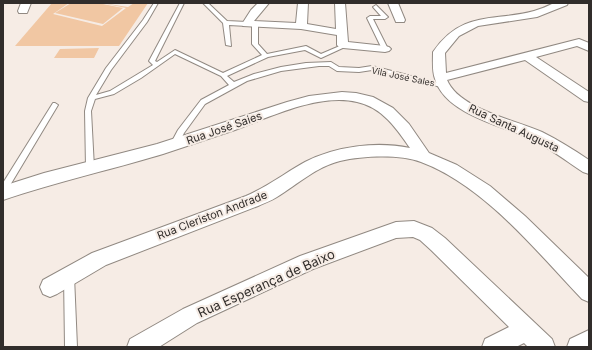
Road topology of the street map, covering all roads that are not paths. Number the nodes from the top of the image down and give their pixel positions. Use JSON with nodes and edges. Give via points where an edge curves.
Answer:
{"nodes":[{"id":1,"x":156,"y":3,"type":"edge"},
{"id":2,"x":182,"y":3,"type":"edge"},
{"id":3,"x":206,"y":3,"type":"edge"},
{"id":4,"x":264,"y":3,"type":"edge"},
{"id":5,"x":303,"y":3,"type":"edge"},
{"id":6,"x":340,"y":3,"type":"edge"},
{"id":7,"x":392,"y":3,"type":"edge"},
{"id":8,"x":563,"y":3,"type":"edge"},
{"id":9,"x":376,"y":7,"type":"dead end"},
{"id":10,"x":400,"y":20,"type":"dead end"},
{"id":11,"x":226,"y":24,"type":"junction"},
{"id":12,"x":251,"y":25,"type":"junction"},
{"id":13,"x":301,"y":26,"type":"junction"},
{"id":14,"x":342,"y":33,"type":"junction"},
{"id":15,"x":229,"y":45,"type":"dead end"},
{"id":16,"x":584,"y":45,"type":"edge"},
{"id":17,"x":344,"y":46,"type":"junction"},
{"id":18,"x":385,"y":49,"type":"joint"},
{"id":19,"x":526,"y":55,"type":"junction"},
{"id":20,"x":266,"y":56,"type":"junction"},
{"id":21,"x":157,"y":65,"type":"junction"},
{"id":22,"x":223,"y":76,"type":"junction"},
{"id":23,"x":442,"y":82,"type":"junction"},
{"id":24,"x":233,"y":85,"type":"junction"},
{"id":25,"x":91,"y":98,"type":"junction"},
{"id":26,"x":589,"y":98,"type":"edge"},
{"id":27,"x":55,"y":105,"type":"dead end"},
{"id":28,"x":174,"y":145,"type":"junction"},
{"id":29,"x":424,"y":157,"type":"junction"},
{"id":30,"x":90,"y":168,"type":"junction"},
{"id":31,"x":589,"y":168,"type":"edge"},
{"id":32,"x":3,"y":191,"type":"edge"},
{"id":33,"x":69,"y":276,"type":"junction"},
{"id":34,"x":50,"y":287,"type":"dead end"},
{"id":35,"x":589,"y":292,"type":"edge"},
{"id":36,"x":526,"y":330,"type":"junction"},
{"id":37,"x":589,"y":341,"type":"edge"},
{"id":38,"x":71,"y":347,"type":"edge"},
{"id":39,"x":138,"y":347,"type":"edge"},
{"id":40,"x":493,"y":347,"type":"edge"},
{"id":41,"x":544,"y":347,"type":"edge"},
{"id":42,"x":578,"y":347,"type":"edge"}],
"edges":[{"from":1,"to":25,"type":"lane","via":[[132,40],[100,81]]},
{"from":2,"to":21,"type":"lane","via":[[152,61]]},
{"from":3,"to":11,"type":"lane"},
{"from":4,"to":12,"type":"street","via":[[255,12]]},
{"from":5,"to":13,"type":"street"},
{"from":6,"to":14,"type":"street"},
{"from":7,"to":10,"type":"street"},
{"from":8,"to":23,"type":"street","via":[[537,14],[475,23],[455,34],[439,52]]},
{"from":9,"to":18,"type":"lane","via":[[384,17],[370,18]]},
{"from":11,"to":12,"type":"lane"},
{"from":11,"to":15,"type":"lane"},
{"from":12,"to":13,"type":"street"},
{"from":12,"to":20,"type":"lane","via":[[255,44]]},
{"from":13,"to":14,"type":"street"},
{"from":14,"to":17,"type":"street"},
{"from":16,"to":19,"type":"street"},
{"from":17,"to":18,"type":"street"},
{"from":17,"to":20,"type":"lane","via":[[321,56],[306,48]]},
{"from":19,"to":23,"type":"street"},
{"from":19,"to":26,"type":"street"},
{"from":20,"to":22,"type":"lane"},
{"from":21,"to":22,"type":"lane","via":[[175,52]]},
{"from":21,"to":25,"type":"lane","via":[[112,93]]},
{"from":22,"to":24,"type":"lane"},
{"from":23,"to":24,"type":"lane","name":"Vila José Sales","via":[[372,68],[337,69],[332,64],[293,66],[247,78]]},
{"from":23,"to":31,"type":"street","name":"Rua Santa Augusta","via":[[456,98],[471,108],[539,137]]},
{"from":24,"to":28,"type":"lane","name":"Vila José Sales","via":[[203,102]]},
{"from":25,"to":30,"type":"lane","via":[[88,111]]},
{"from":27,"to":32,"type":"lane"},
{"from":28,"to":29,"type":"street","name":"Rua José Saies","via":[[311,100],[341,96],[374,102],[390,111],[403,124]]},
{"from":28,"to":30,"type":"street","name":"Rua José Saies"},
{"from":29,"to":33,"type":"street","name":"Rua Cleriston Andrade","via":[[370,151],[338,156],[311,166],[252,202],[99,259]]},
{"from":29,"to":35,"type":"street","name":"Rua Cleriston Andrade","via":[[451,169],[484,191],[519,221]]},
{"from":30,"to":32,"type":"street","name":"Rua José Saies"},
{"from":33,"to":34,"type":"street","name":"Rua Cleriston Andrade"},
{"from":33,"to":38,"type":"lane"},
{"from":36,"to":39,"type":"street","name":"Rua Esperança de Baixo","via":[[426,234],[414,229],[396,230],[307,262],[190,316]]},
{"from":36,"to":40,"type":"street"},
{"from":36,"to":41,"type":"street","name":"Rua Esperança de Baixo"},
{"from":37,"to":42,"type":"street"}]}
